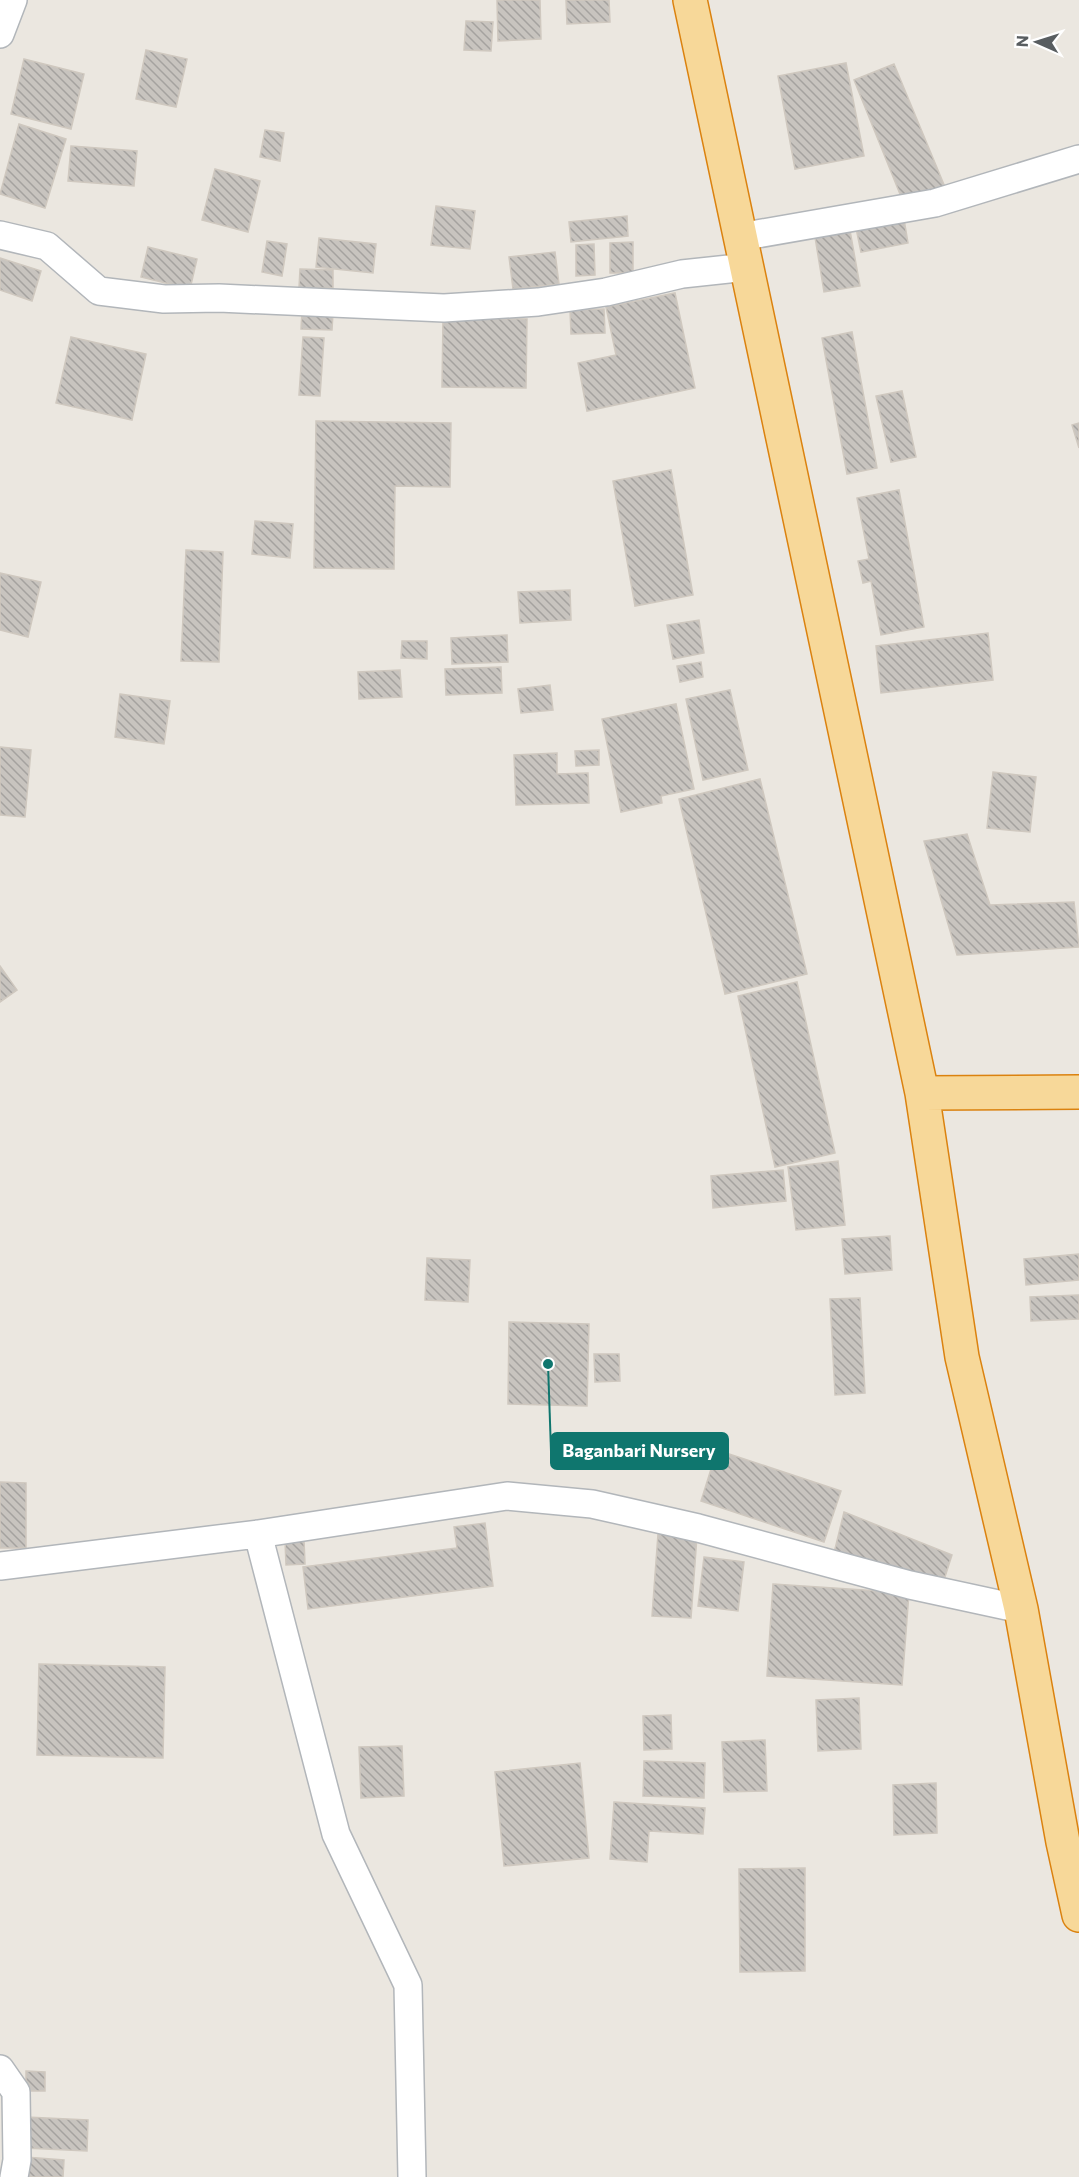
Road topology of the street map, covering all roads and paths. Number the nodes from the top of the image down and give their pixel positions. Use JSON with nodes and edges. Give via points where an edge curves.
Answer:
{"nodes":[{"id":1,"x":13,"y":0,"type":"edge"},
{"id":2,"x":690,"y":0,"type":"edge"},
{"id":3,"x":0,"y":34,"type":"edge"},
{"id":4,"x":1079,"y":159,"type":"edge"},
{"id":5,"x":0,"y":235,"type":"edge"},
{"id":6,"x":744,"y":252,"type":"junction"},
{"id":7,"x":1079,"y":1092,"type":"edge"},
{"id":8,"x":922,"y":1093,"type":"junction"},
{"id":9,"x":258,"y":1534,"type":"junction"},
{"id":10,"x":0,"y":1566,"type":"edge"},
{"id":11,"x":1021,"y":1609,"type":"junction"},
{"id":12,"x":1071,"y":1841,"type":"edge"},
{"id":13,"x":1079,"y":1914,"type":"edge"},
{"id":14,"x":0,"y":2069,"type":"edge"},
{"id":15,"x":14,"y":2177,"type":"edge"},
{"id":16,"x":412,"y":2177,"type":"edge"}],
"edges":[{"from":1,"to":3,"type":"street"},
{"from":2,"to":6,"type":"highway"},
{"from":4,"to":6,"type":"street","via":[[935,203]]},
{"from":5,"to":6,"type":"street","via":[[47,246],[99,291],[164,300],[219,298],[444,308],[538,302],[606,292],[682,274]]},
{"from":6,"to":8,"type":"highway"},
{"from":7,"to":8,"type":"highway"},
{"from":8,"to":11,"type":"highway","via":[[962,1357]]},
{"from":9,"to":10,"type":"street"},
{"from":9,"to":11,"type":"street","via":[[507,1496],[592,1504],[910,1585]]},
{"from":9,"to":16,"type":"street","via":[[336,1834],[408,1985]]},
{"from":11,"to":12,"type":"highway"},
{"from":12,"to":13,"type":"highway"},
{"from":14,"to":15,"type":"street","via":[[16,2092]]}]}
